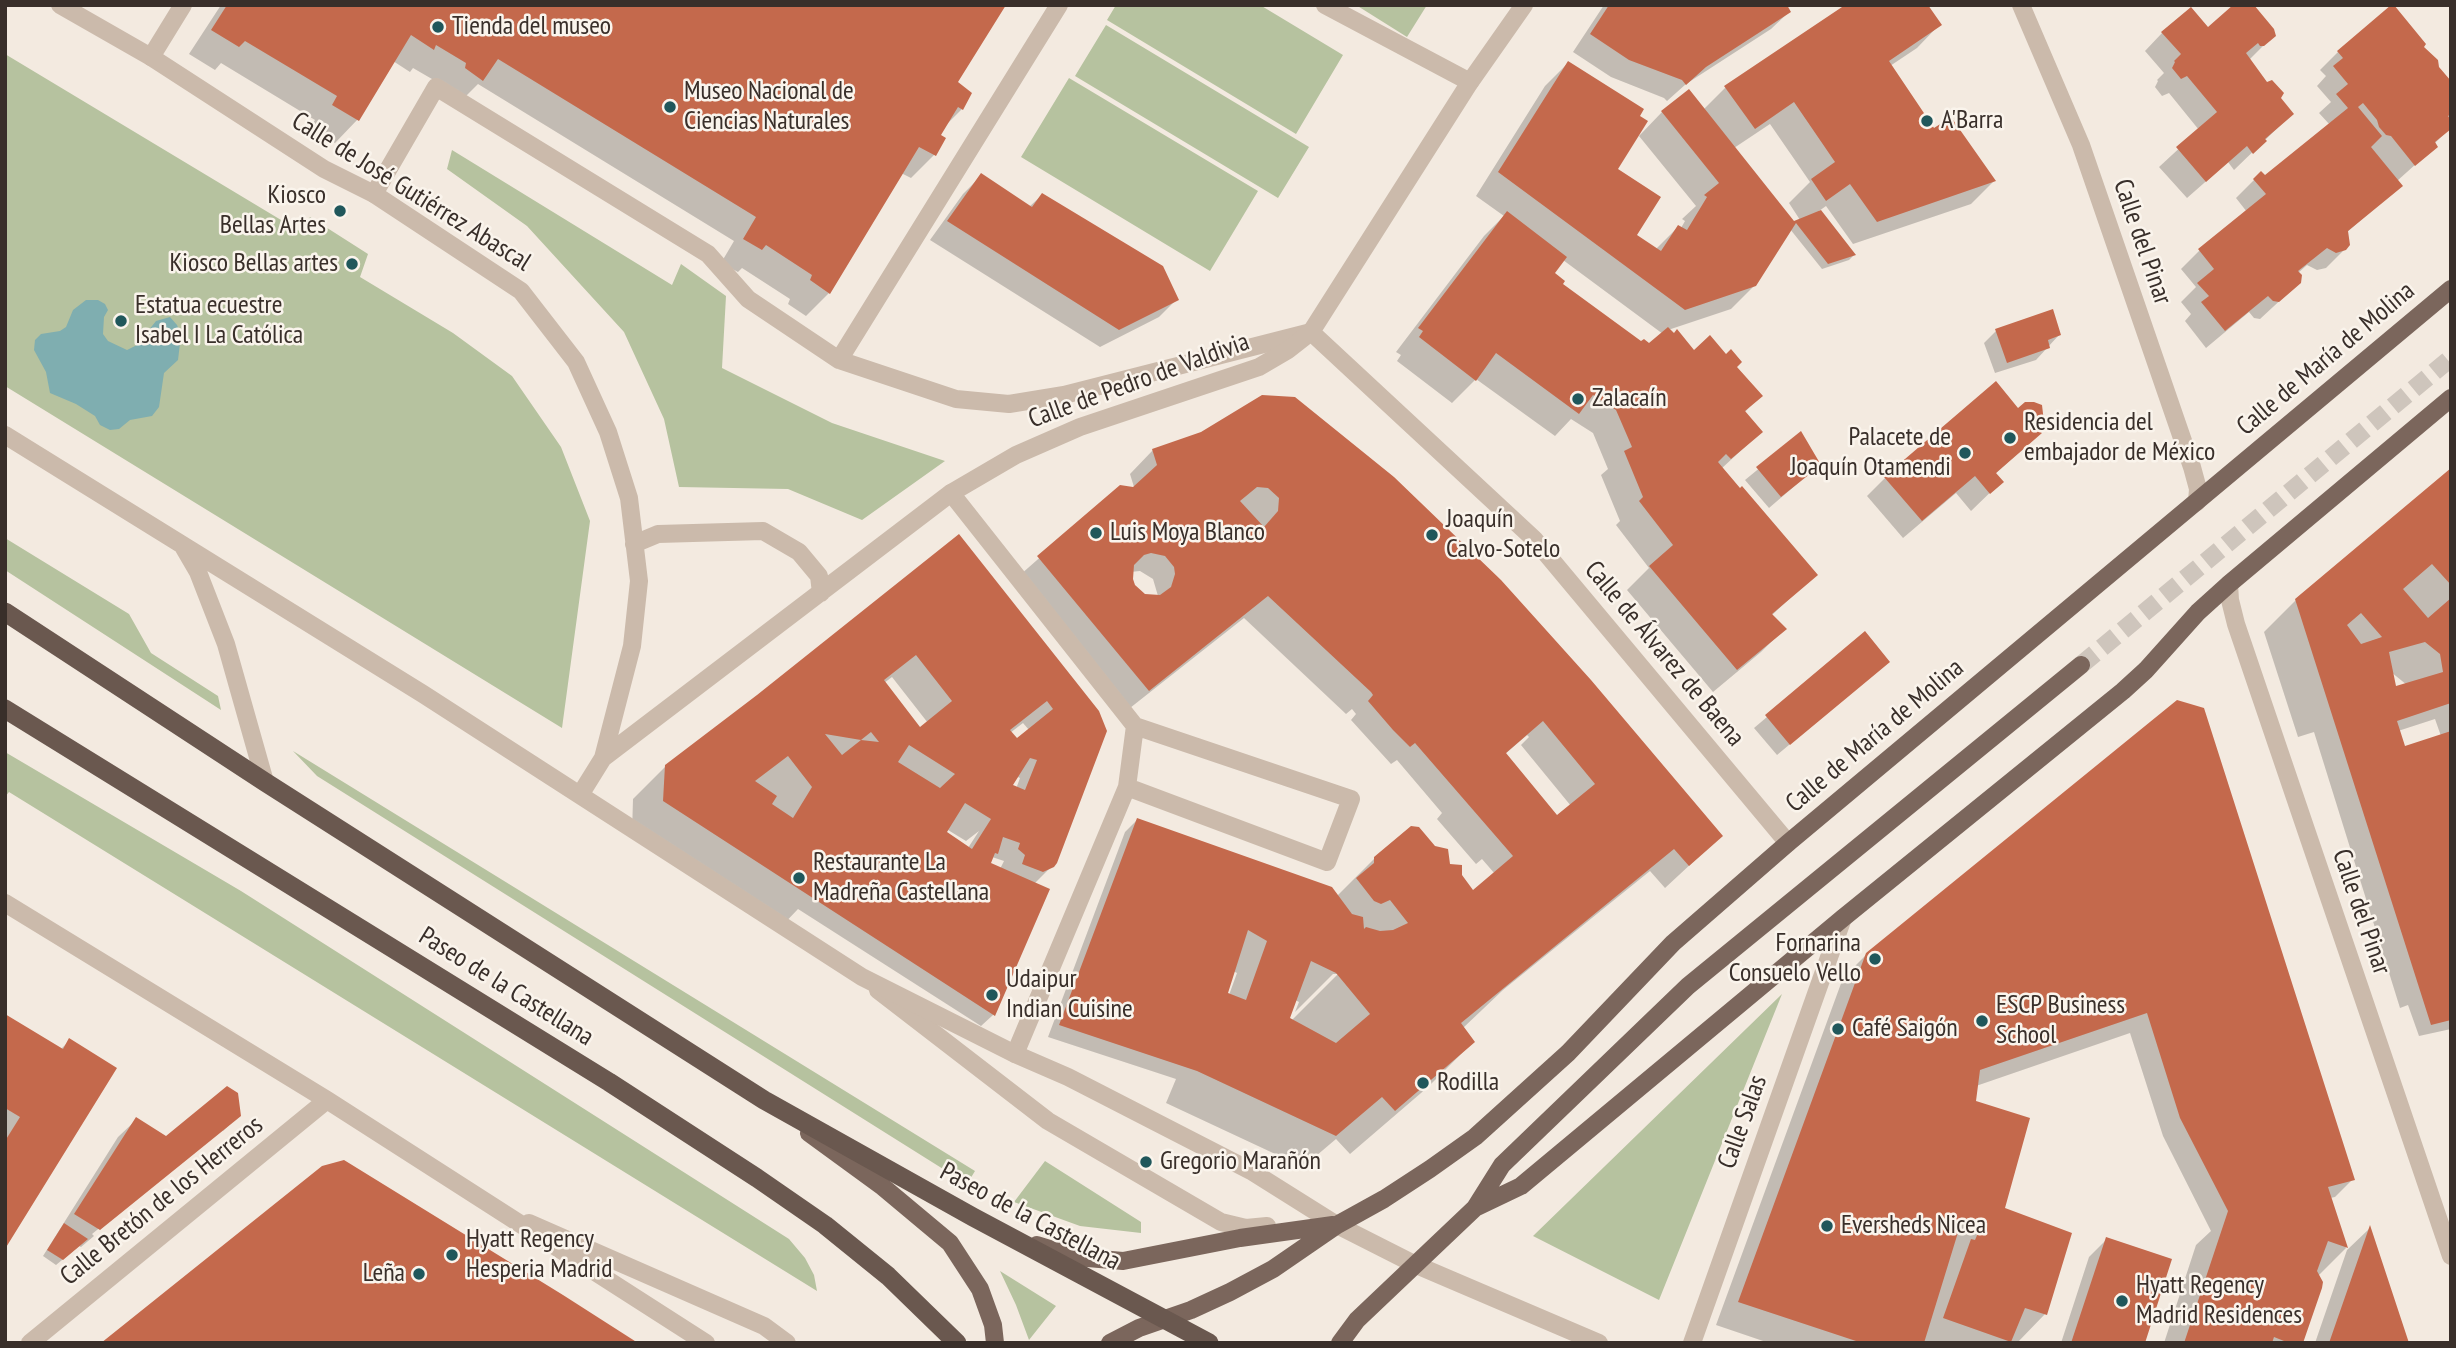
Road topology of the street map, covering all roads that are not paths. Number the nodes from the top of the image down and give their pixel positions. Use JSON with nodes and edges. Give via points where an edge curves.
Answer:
{"nodes":[{"id":1,"x":60,"y":5,"type":"edge"},
{"id":2,"x":183,"y":5,"type":"edge"},
{"id":3,"x":1059,"y":5,"type":"edge"},
{"id":4,"x":1325,"y":5,"type":"edge"},
{"id":5,"x":1524,"y":5,"type":"edge"},
{"id":6,"x":2021,"y":5,"type":"edge"},
{"id":7,"x":151,"y":57,"type":"junction"},
{"id":8,"x":1470,"y":82,"type":"junction"},
{"id":9,"x":374,"y":194,"type":"junction"},
{"id":10,"x":2451,"y":289,"type":"edge"},
{"id":11,"x":1311,"y":332,"type":"junction"},
{"id":12,"x":839,"y":360,"type":"junction"},
{"id":13,"x":2451,"y":398,"type":"edge"},
{"id":14,"x":5,"y":435,"type":"edge"},
{"id":15,"x":951,"y":493,"type":"junction"},
{"id":16,"x":2197,"y":502,"type":"junction"},
{"id":17,"x":634,"y":544,"type":"junction"},
{"id":18,"x":182,"y":545,"type":"junction"},
{"id":19,"x":2229,"y":584,"type":"junction"},
{"id":20,"x":821,"y":593,"type":"junction"},
{"id":21,"x":5,"y":612,"type":"edge"},
{"id":22,"x":2081,"y":665,"type":"tunnel mouth"},
{"id":23,"x":5,"y":709,"type":"edge"},
{"id":24,"x":1135,"y":726,"type":"junction"},
{"id":25,"x":603,"y":758,"type":"junction"},
{"id":26,"x":265,"y":782,"type":"junction"},
{"id":27,"x":1127,"y":787,"type":"junction"},
{"id":28,"x":580,"y":795,"type":"junction"},
{"id":29,"x":1788,"y":843,"type":"junction"},
{"id":30,"x":5,"y":903,"type":"edge"},
{"id":31,"x":1843,"y":918,"type":"junction"},
{"id":32,"x":862,"y":977,"type":"junction"},
{"id":33,"x":1014,"y":1054,"type":"junction"},
{"id":34,"x":327,"y":1100,"type":"junction"},
{"id":35,"x":764,"y":1100,"type":"junction"},
{"id":36,"x":1475,"y":1208,"type":"junction"},
{"id":37,"x":500,"y":1210,"type":"junction"},
{"id":38,"x":1336,"y":1225,"type":"junction"},
{"id":39,"x":1014,"y":1238,"type":"junction"},
{"id":40,"x":2451,"y":1256,"type":"edge"},
{"id":41,"x":1414,"y":1264,"type":"junction"},
{"id":42,"x":1165,"y":1320,"type":"junction"},
{"id":43,"x":1357,"y":1320,"type":"junction"},
{"id":44,"x":30,"y":1343,"type":"edge"},
{"id":45,"x":706,"y":1343,"type":"edge"},
{"id":46,"x":787,"y":1343,"type":"edge"},
{"id":47,"x":957,"y":1343,"type":"edge"},
{"id":48,"x":995,"y":1343,"type":"edge"},
{"id":49,"x":1110,"y":1343,"type":"edge"},
{"id":50,"x":1209,"y":1343,"type":"edge"},
{"id":51,"x":1340,"y":1343,"type":"edge"},
{"id":52,"x":1355,"y":1343,"type":"edge"},
{"id":53,"x":1598,"y":1343,"type":"edge"},
{"id":54,"x":1692,"y":1343,"type":"edge"}],
"edges":[{"from":1,"to":7,"type":"street","name":"Calle de José Gutiérrez Abascal"},
{"from":2,"to":7,"type":"street"},
{"from":3,"to":12,"type":"street"},
{"from":4,"to":8,"type":"street"},
{"from":5,"to":8,"type":"street","name":"Calle de Pedro de Valdivia"},
{"from":6,"to":16,"type":"street","name":"Calle del Pinar","via":[[2081,145],[2192,467]]},
{"from":7,"to":9,"type":"street","name":"Calle de José Gutiérrez Abascal","via":[[324,169]]},
{"from":8,"to":11,"type":"street","name":"Calle de Pedro de Valdivia"},
{"from":9,"to":12,"type":"street","via":[[436,87],[708,254],[748,299]]},
{"from":9,"to":17,"type":"street","name":"Calle de José Gutiérrez Abascal","via":[[521,291],[576,362],[608,432],[629,498]]},
{"from":10,"to":16,"type":"main road","name":"Calle de María de Molina"},
{"from":11,"to":12,"type":"street","via":[[1064,395],[1009,404],[956,399]]},
{"from":11,"to":15,"type":"street","name":"Calle de Pedro de Valdivia","via":[[1258,367],[1080,427],[1016,455]]},
{"from":11,"to":29,"type":"street","name":"Calle de Álvarez de Baena","via":[[1534,539]]},
{"from":13,"to":19,"type":"main road"},
{"from":14,"to":18,"type":"street"},
{"from":15,"to":20,"type":"street","name":"Calle de Pedro de Valdivia"},
{"from":15,"to":24,"type":"street"},
{"from":16,"to":29,"type":"main road","name":"Calle de María de Molina"},
{"from":17,"to":20,"type":"street","via":[[658,534],[763,531],[799,552],[819,576]]},
{"from":17,"to":25,"type":"street","name":"Calle de José Gutiérrez Abascal","via":[[639,582],[632,646]]},
{"from":18,"to":26,"type":"street","via":[[198,572],[226,644]]},
{"from":18,"to":28,"type":"street"},
{"from":19,"to":31,"type":"main road","via":[[2123,691]]},
{"from":19,"to":40,"type":"street","name":"Calle del Pinar","via":[[2236,624]]},
{"from":20,"to":25,"type":"street","name":"Calle de Pedro de Valdivia"},
{"from":21,"to":26,"type":"highway","name":"Paseo de la Castellana"},
{"from":22,"to":36,"type":"main road","via":[[1688,986],[1502,1165]]},
{"from":23,"to":47,"type":"highway","name":"Paseo de la Castellana","via":[[757,1178],[888,1276]]},
{"from":24,"to":27,"type":"street"},
{"from":24,"to":27,"type":"street","via":[[1351,799],[1327,862]]},
{"from":25,"to":28,"type":"street","name":"Calle de José Gutiérrez Abascal"},
{"from":26,"to":35,"type":"highway","name":"Paseo de la Castellana"},
{"from":27,"to":33,"type":"street"},
{"from":28,"to":32,"type":"street"},
{"from":29,"to":38,"type":"main road","name":"Calle de María de Molina","via":[[1673,943],[1568,1053],[1475,1137],[1384,1199]]},
{"from":30,"to":34,"type":"street"},
{"from":31,"to":36,"type":"main road","via":[[1521,1186]]},
{"from":31,"to":54,"type":"street","name":"Calle Salas"},
{"from":32,"to":33,"type":"street"},
{"from":32,"to":38,"type":"street","via":[[1048,1121],[1221,1222],[1246,1228]]},
{"from":33,"to":38,"type":"street","via":[[1251,1171]]},
{"from":34,"to":37,"type":"street"},
{"from":34,"to":44,"type":"street","name":"Calle Bretón de los Herreros"},
{"from":35,"to":39,"type":"highway","name":"Paseo de la Castellana"},
{"from":35,"to":48,"type":"main road","via":[[883,1187],[950,1243],[980,1289]]},
{"from":36,"to":41,"type":"main road"},
{"from":37,"to":45,"type":"street"},
{"from":37,"to":46,"type":"street","via":[[764,1326]]},
{"from":38,"to":39,"type":"main road","via":[[1123,1261],[1076,1257]]},
{"from":38,"to":41,"type":"street"},
{"from":38,"to":42,"type":"main road","via":[[1273,1269]]},
{"from":39,"to":42,"type":"highway","name":"Paseo de la Castellana"},
{"from":41,"to":43,"type":"main road"},
{"from":41,"to":53,"type":"street"},
{"from":42,"to":49,"type":"main road"},
{"from":42,"to":50,"type":"highway","name":"Paseo de la Castellana"},
{"from":43,"to":51,"type":"main road"},
{"from":43,"to":52,"type":"main road"}]}
